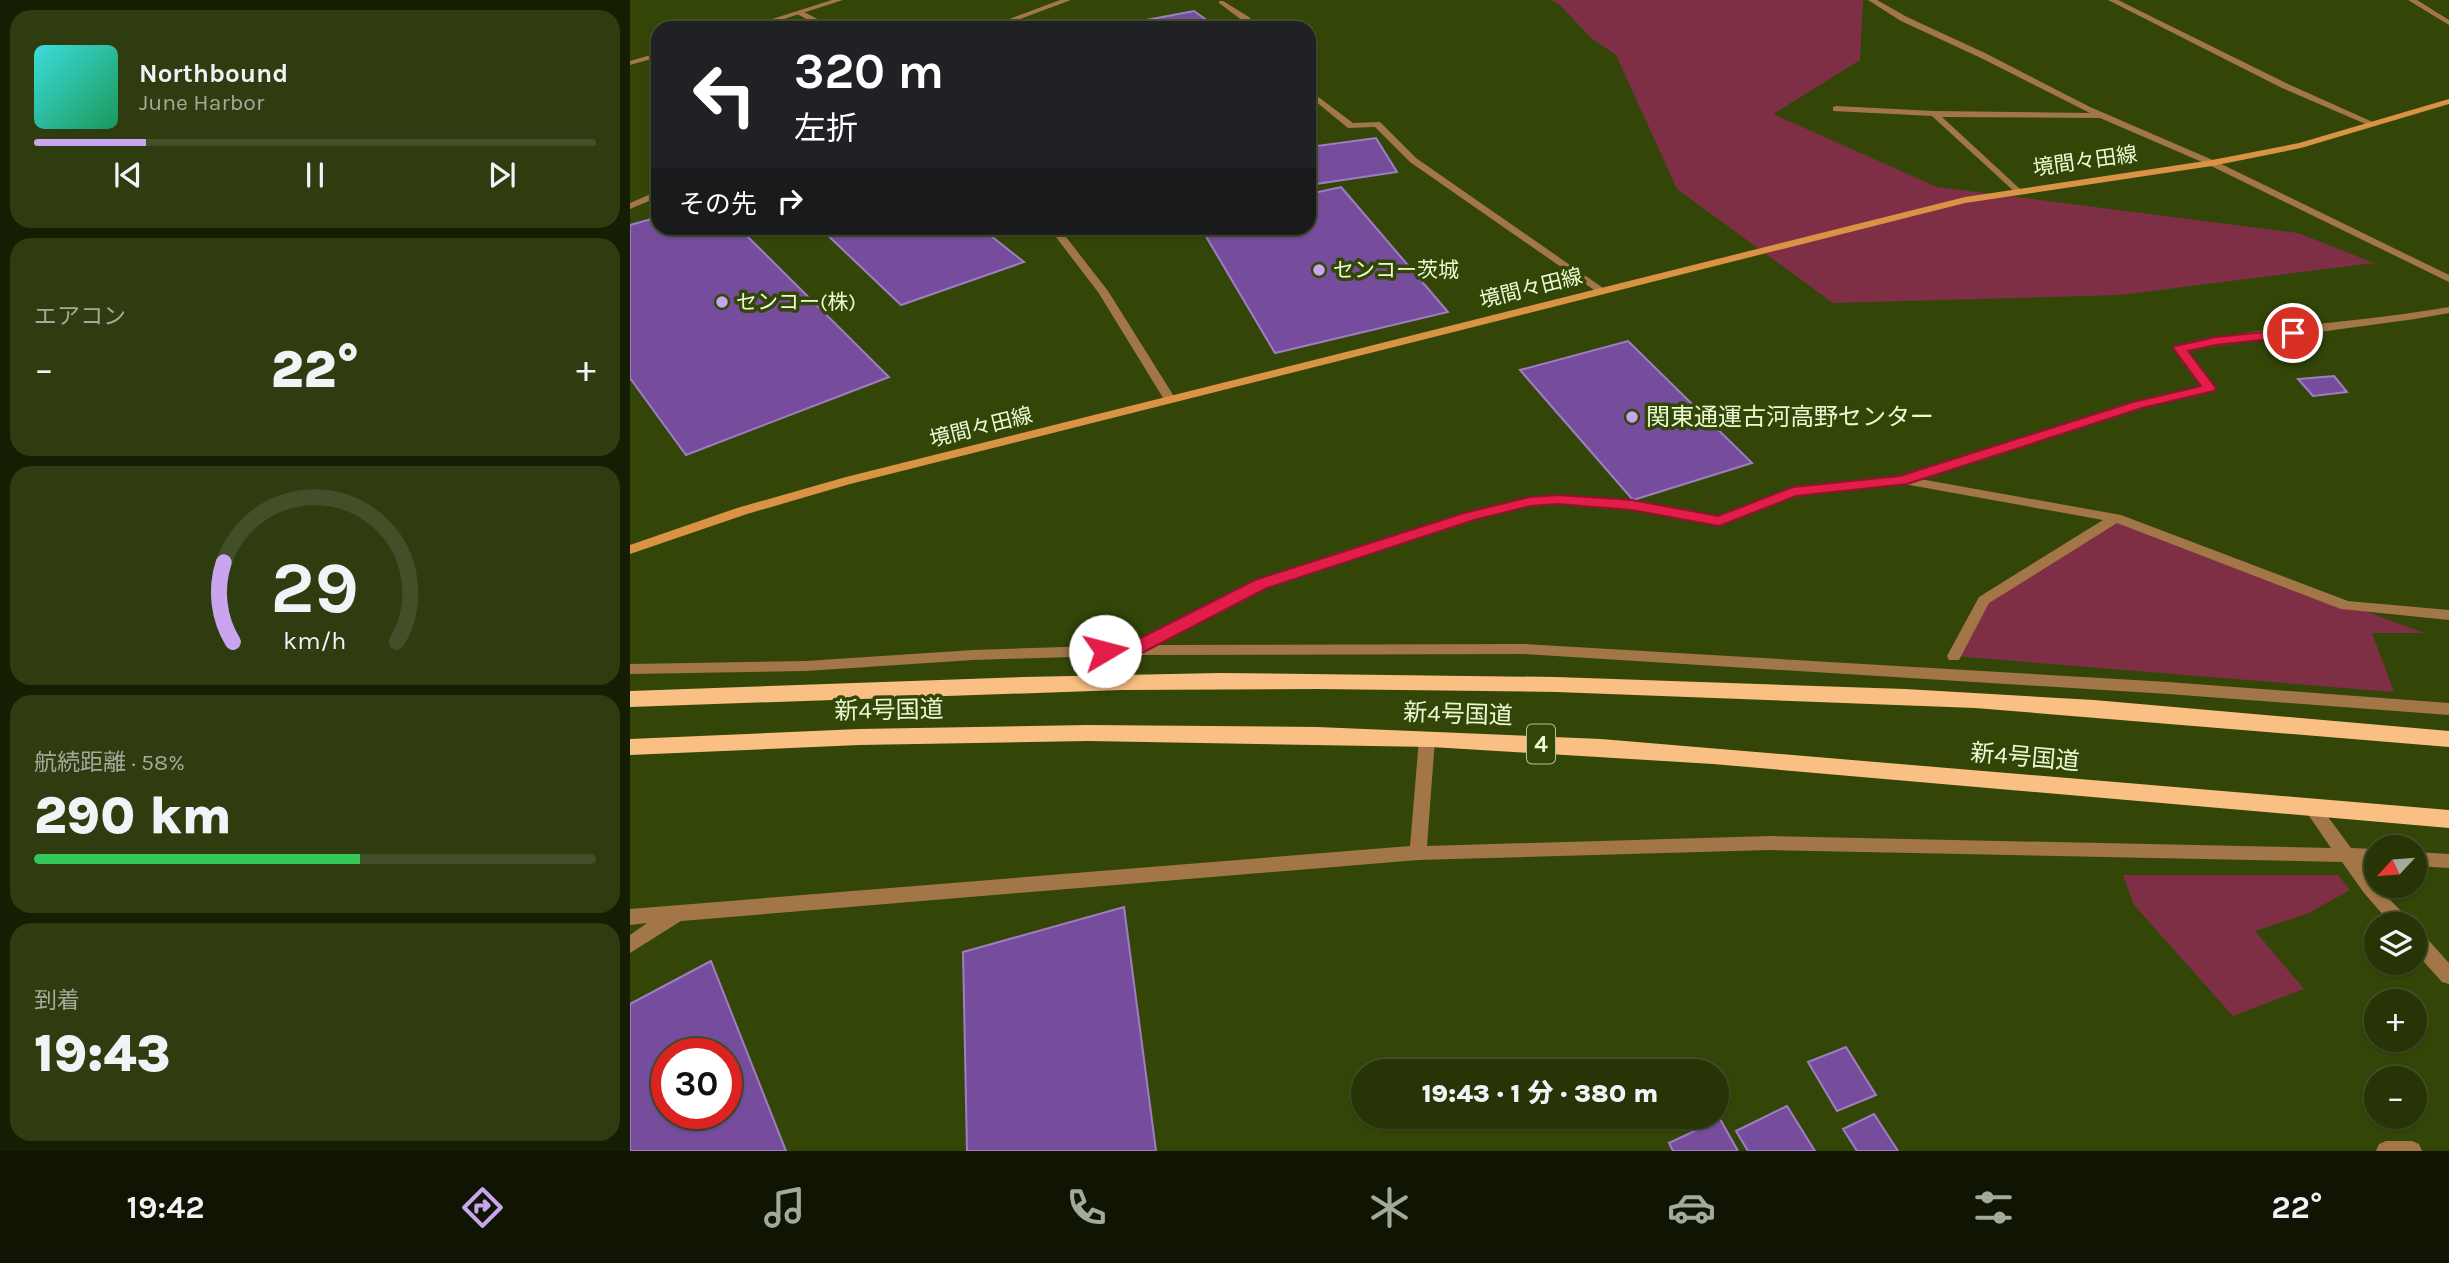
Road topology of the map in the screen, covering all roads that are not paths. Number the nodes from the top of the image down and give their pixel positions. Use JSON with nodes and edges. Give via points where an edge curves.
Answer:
{"nodes":[{"id":1,"x":839,"y":0,"type":"edge"},
{"id":2,"x":1067,"y":0,"type":"edge"},
{"id":3,"x":1872,"y":0,"type":"edge"},
{"id":4,"x":2112,"y":0,"type":"edge"},
{"id":5,"x":2412,"y":0,"type":"edge"},
{"id":6,"x":1221,"y":2,"type":"dead end"},
{"id":7,"x":800,"y":12,"type":"junction"},
{"id":8,"x":771,"y":21,"type":"edge"},
{"id":9,"x":816,"y":21,"type":"edge"},
{"id":10,"x":1008,"y":21,"type":"edge"},
{"id":11,"x":1248,"y":21,"type":"edge"},
{"id":12,"x":2449,"y":23,"type":"edge"},
{"id":13,"x":651,"y":57,"type":"edge"},
{"id":14,"x":630,"y":63,"type":"edge"},
{"id":15,"x":1316,"y":98,"type":"edge"},
{"id":16,"x":2449,"y":101,"type":"edge"},
{"id":17,"x":1836,"y":109,"type":"dead end"},
{"id":18,"x":1934,"y":114,"type":"junction"},
{"id":19,"x":2102,"y":116,"type":"junction"},
{"id":20,"x":2371,"y":123,"type":"junction"},
{"id":21,"x":2213,"y":163,"type":"junction"},
{"id":22,"x":2017,"y":191,"type":"junction"},
{"id":23,"x":651,"y":197,"type":"edge"},
{"id":24,"x":630,"y":206,"type":"edge"},
{"id":25,"x":1059,"y":235,"type":"edge"},
{"id":26,"x":2449,"y":279,"type":"edge"},
{"id":27,"x":1601,"y":290,"type":"junction"},
{"id":28,"x":2449,"y":310,"type":"edge"},
{"id":29,"x":1169,"y":398,"type":"junction"},
{"id":30,"x":1902,"y":481,"type":"junction"},
{"id":31,"x":2116,"y":518,"type":"junction"},
{"id":32,"x":630,"y":550,"type":"edge"},
{"id":33,"x":2449,"y":615,"type":"edge"},
{"id":34,"x":1132,"y":650,"type":"junction"},
{"id":35,"x":1954,"y":656,"type":"dead end"},
{"id":36,"x":630,"y":669,"type":"edge"},
{"id":37,"x":630,"y":699,"type":"edge"},
{"id":38,"x":2449,"y":709,"type":"edge"},
{"id":39,"x":1427,"y":739,"type":"junction"},
{"id":40,"x":2449,"y":739,"type":"edge"},
{"id":41,"x":630,"y":747,"type":"edge"},
{"id":42,"x":2311,"y":807,"type":"junction"},
{"id":43,"x":2449,"y":819,"type":"edge"},
{"id":44,"x":1419,"y":853,"type":"junction"},
{"id":45,"x":2347,"y":855,"type":"junction"},
{"id":46,"x":2364,"y":856,"type":"edge"},
{"id":47,"x":2427,"y":860,"type":"edge"},
{"id":48,"x":2449,"y":861,"type":"edge"},
{"id":49,"x":682,"y":911,"type":"junction"},
{"id":50,"x":2391,"y":912,"type":"edge"},
{"id":51,"x":630,"y":917,"type":"edge"},
{"id":52,"x":630,"y":945,"type":"edge"},
{"id":53,"x":2427,"y":952,"type":"edge"},
{"id":54,"x":2449,"y":976,"type":"edge"},
{"id":55,"x":2386,"y":1151,"type":"edge"},
{"id":56,"x":2412,"y":1151,"type":"edge"}],
"edges":[{"from":1,"to":7,"type":"street"},
{"from":2,"to":10,"type":"street"},
{"from":3,"to":19,"type":"street"},
{"from":4,"to":20,"type":"street"},
{"from":5,"to":12,"type":"street"},
{"from":6,"to":11,"type":"street"},
{"from":7,"to":8,"type":"street"},
{"from":7,"to":9,"type":"street"},
{"from":13,"to":14,"type":"street"},
{"from":15,"to":27,"type":"street","via":[[1351,126],[1377,124],[1413,160]]},
{"from":16,"to":20,"type":"main road","name":"境間々田線"},
{"from":17,"to":18,"type":"street"},
{"from":18,"to":19,"type":"street"},
{"from":18,"to":22,"type":"street"},
{"from":19,"to":21,"type":"street"},
{"from":20,"to":21,"type":"main road","name":"境間々田線","via":[[2301,145]]},
{"from":21,"to":22,"type":"main road","name":"境間々田線"},
{"from":21,"to":26,"type":"street"},
{"from":22,"to":27,"type":"main road","name":"境間々田線"},
{"from":23,"to":24,"type":"street"},
{"from":25,"to":29,"type":"street","via":[[1103,291]]},
{"from":27,"to":29,"type":"main road","name":"境間々田線"},
{"from":28,"to":30,"type":"street","via":[[2180,348],[2209,388],[2138,405]]},
{"from":29,"to":32,"type":"main road","name":"境間々田線","via":[[846,481]]},
{"from":30,"to":31,"type":"street"},
{"from":30,"to":34,"type":"street","via":[[1793,492],[1719,521],[1632,505],[1530,502],[1261,584]]},
{"from":31,"to":33,"type":"street","via":[[2346,606]]},
{"from":31,"to":35,"type":"street","via":[[1984,600]]},
{"from":34,"to":36,"type":"street","via":[[806,666]]},
{"from":34,"to":38,"type":"street","via":[[1524,649]]},
{"from":37,"to":40,"type":"highway","name":"新4号国道","via":[[929,687],[1415,682],[1976,701]]},
{"from":39,"to":41,"type":"highway","name":"新4号国道","number":"4","via":[[981,734]]},
{"from":39,"to":42,"type":"highway","name":"新4号国道","number":"4","via":[[1685,753]]},
{"from":39,"to":44,"type":"street"},
{"from":42,"to":43,"type":"highway","name":"新4号国道","number":"4"},
{"from":42,"to":45,"type":"street"},
{"from":44,"to":45,"type":"street","via":[[1770,843]]},
{"from":44,"to":49,"type":"street"},
{"from":45,"to":46,"type":"street"},
{"from":45,"to":50,"type":"street"},
{"from":47,"to":48,"type":"street"},
{"from":49,"to":51,"type":"street"},
{"from":49,"to":52,"type":"street"},
{"from":53,"to":54,"type":"street"},
{"from":55,"to":56,"type":"street"}]}
